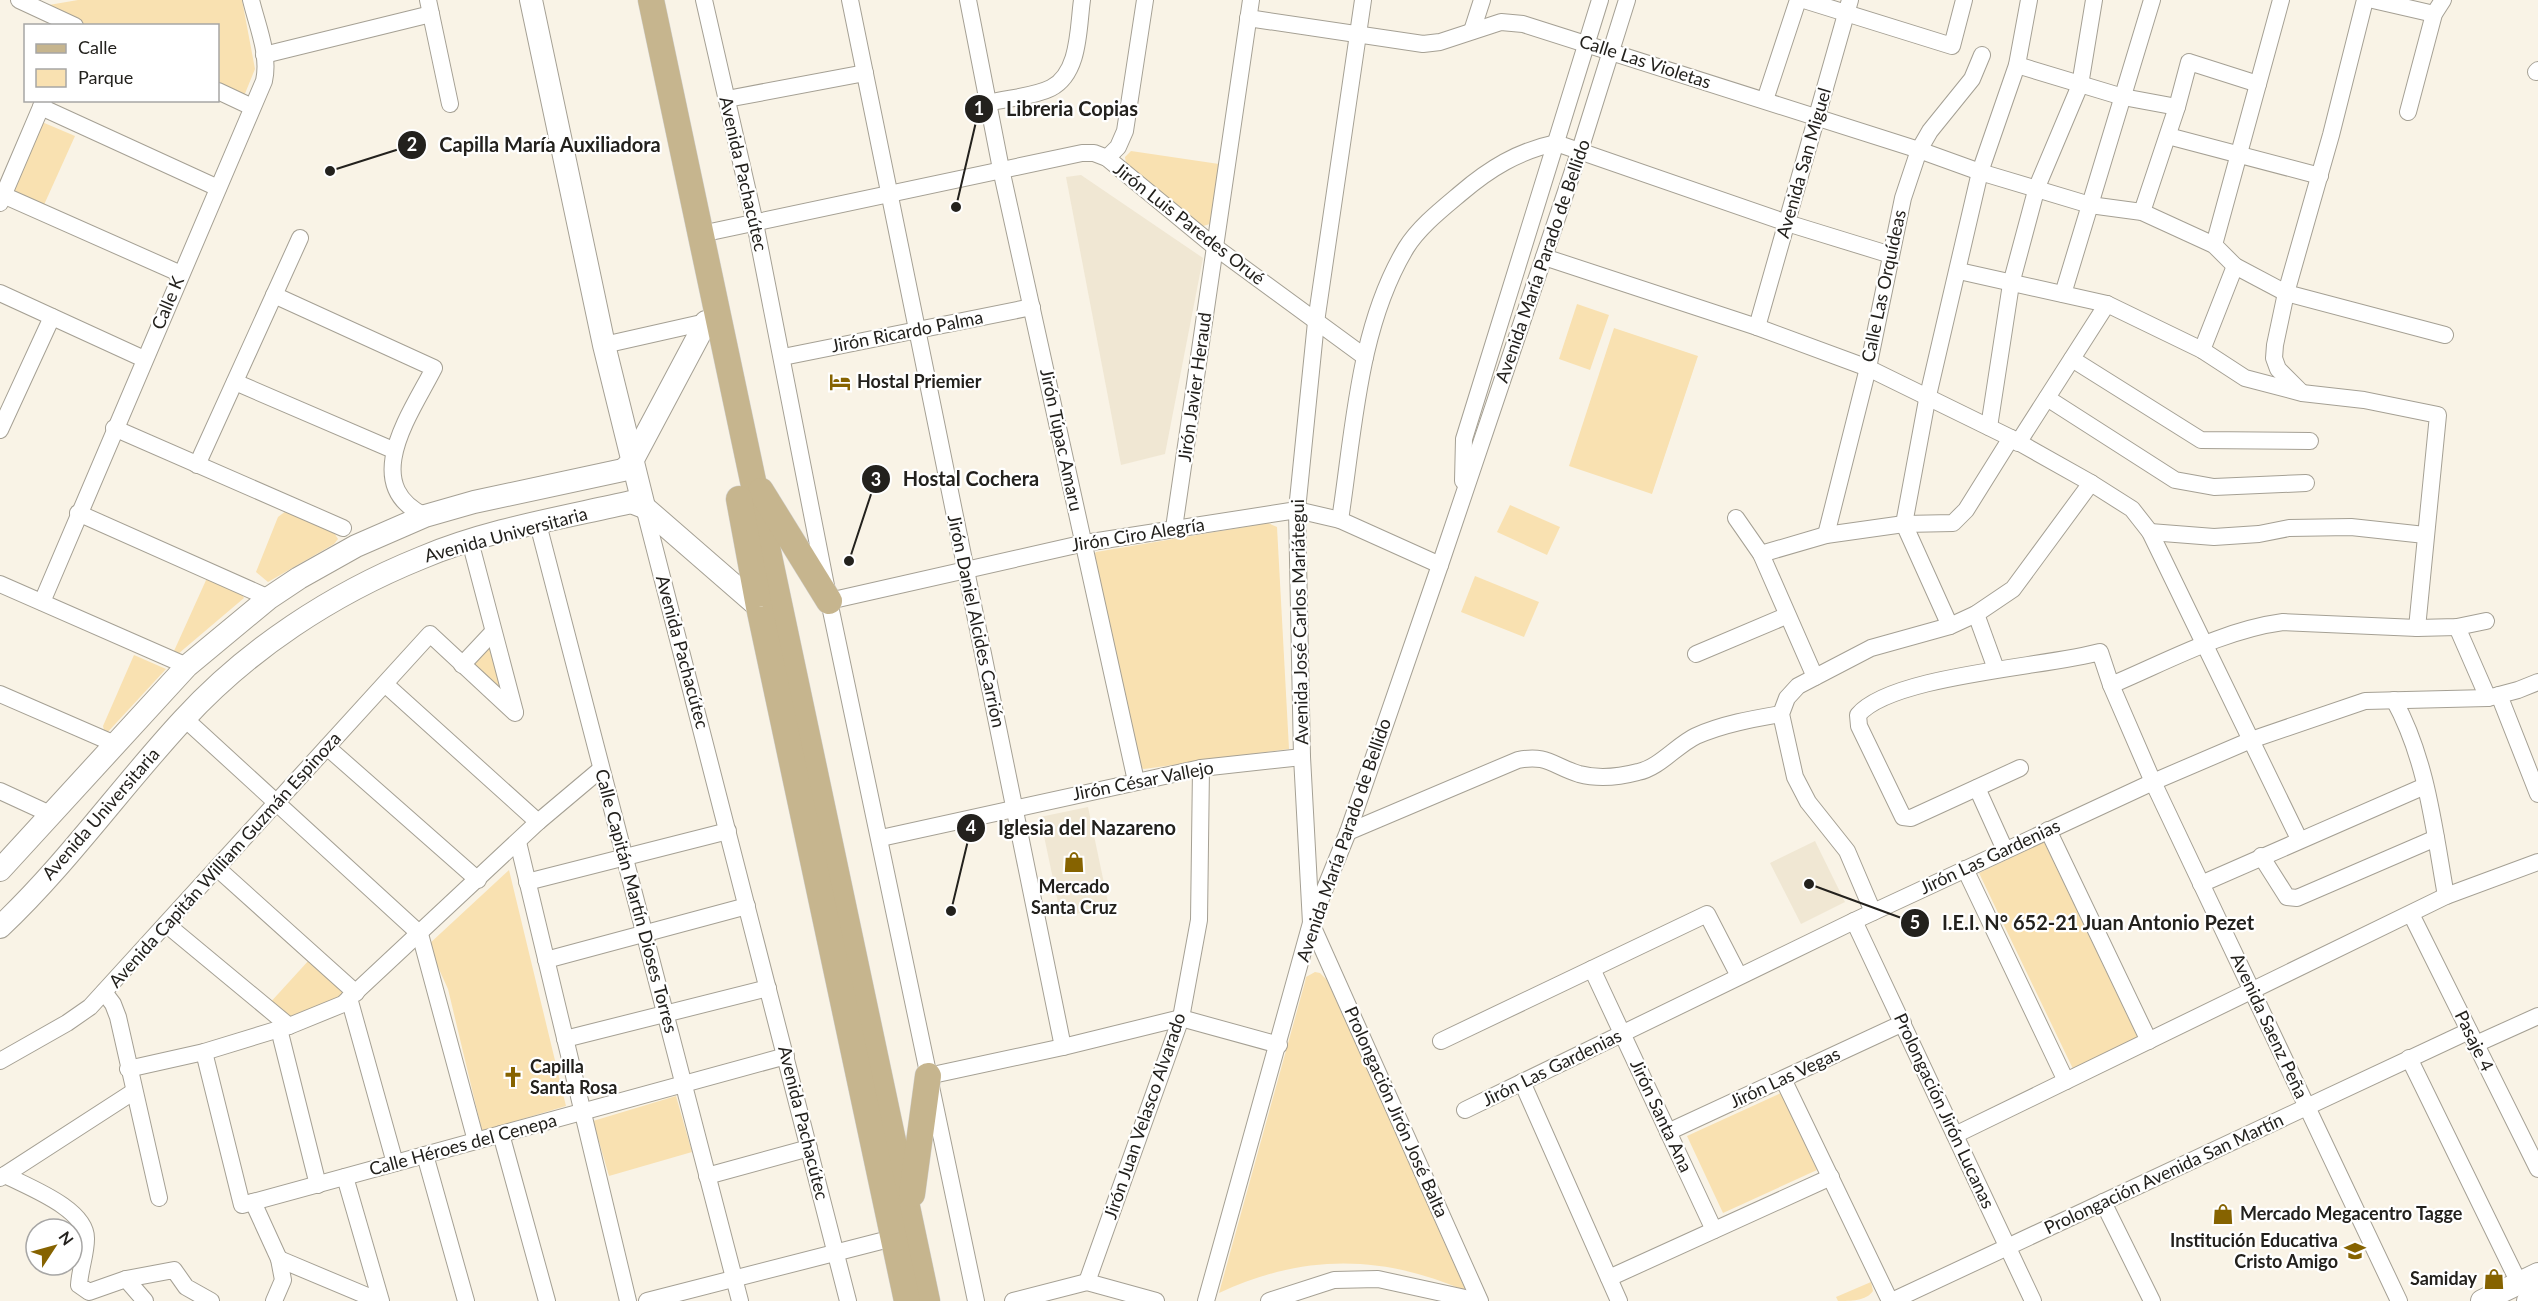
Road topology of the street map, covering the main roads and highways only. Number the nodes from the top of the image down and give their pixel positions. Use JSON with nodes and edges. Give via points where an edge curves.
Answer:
{"nodes":[{"id":1,"x":634,"y":0,"type":"edge"},
{"id":2,"x":651,"y":0,"type":"edge"},
{"id":3,"x":712,"y":321,"type":"junction"},
{"id":4,"x":752,"y":475,"type":"junction"},
{"id":5,"x":829,"y":600,"type":"road end"},
{"id":6,"x":928,"y":1076,"type":"road end"},
{"id":7,"x":910,"y":1212,"type":"junction"},
{"id":8,"x":907,"y":1301,"type":"edge"},
{"id":9,"x":927,"y":1301,"type":"edge"}],
"edges":[{"from":1,"to":3,"type":"main road"},
{"from":2,"to":3,"type":"main road","via":[[701,234]]},
{"from":3,"to":4,"type":"main road"},
{"from":3,"to":8,"type":"main road","via":[[759,607]]},
{"from":4,"to":5,"type":"main road"},
{"from":4,"to":7,"type":"main road"},
{"from":6,"to":7,"type":"main road"},
{"from":7,"to":9,"type":"main road"}]}
